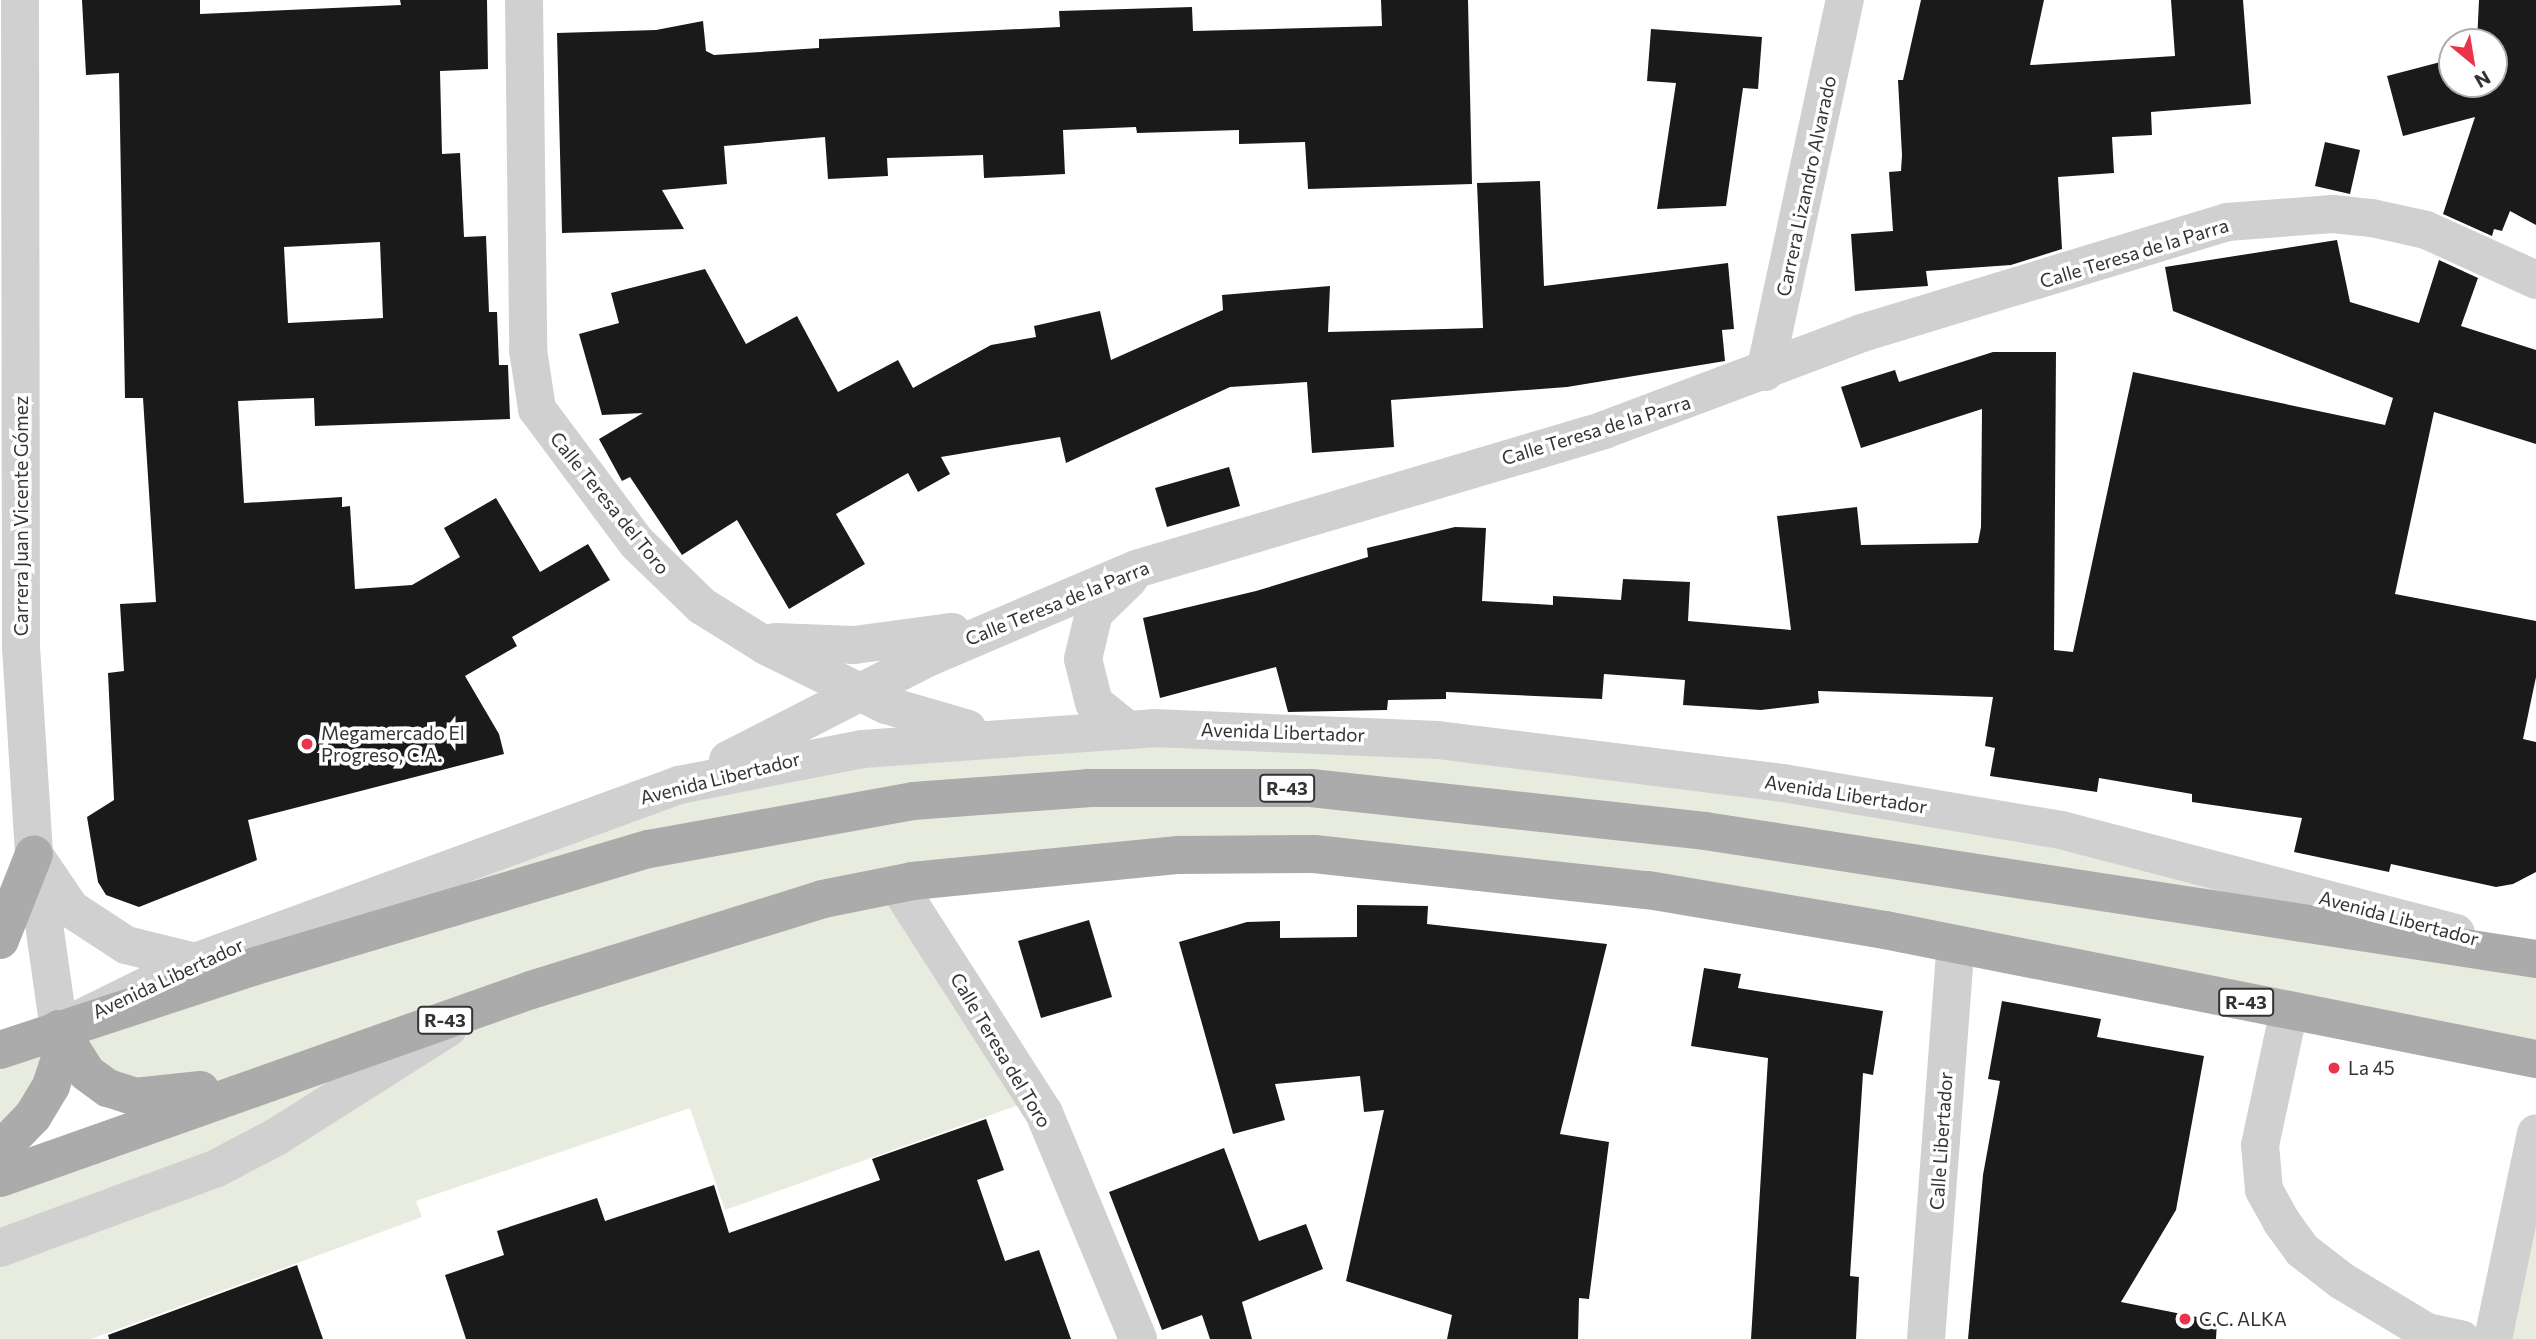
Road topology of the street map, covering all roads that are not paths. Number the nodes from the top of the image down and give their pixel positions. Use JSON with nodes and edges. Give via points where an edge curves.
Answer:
{"nodes":[{"id":1,"x":20,"y":0,"type":"edge"},
{"id":2,"x":524,"y":0,"type":"edge"},
{"id":3,"x":1845,"y":0,"type":"edge"},
{"id":4,"x":11,"y":85,"type":"edge"},
{"id":5,"x":2536,"y":280,"type":"edge"},
{"id":6,"x":1765,"y":372,"type":"junction"},
{"id":7,"x":1153,"y":563,"type":"junction"},
{"id":8,"x":1022,"y":617,"type":"junction"},
{"id":9,"x":754,"y":639,"type":"junction"},
{"id":10,"x":860,"y":692,"type":"junction"},
{"id":11,"x":1128,"y":730,"type":"junction"},
{"id":12,"x":997,"y":736,"type":"junction"},
{"id":13,"x":679,"y":785,"type":"junction"},
{"id":14,"x":22,"y":849,"type":"edge"},
{"id":15,"x":897,"y":884,"type":"junction"},
{"id":16,"x":0,"y":940,"type":"edge"},
{"id":17,"x":1956,"y":944,"type":"junction"},
{"id":18,"x":2536,"y":957,"type":"edge"},
{"id":19,"x":195,"y":962,"type":"junction"},
{"id":20,"x":479,"y":1008,"type":"junction"},
{"id":21,"x":2289,"y":1010,"type":"junction"},
{"id":22,"x":59,"y":1029,"type":"junction"},
{"id":23,"x":0,"y":1050,"type":"edge"},
{"id":24,"x":2536,"y":1059,"type":"edge"},
{"id":25,"x":319,"y":1065,"type":"junction"},
{"id":26,"x":2536,"y":1133,"type":"edge"},
{"id":27,"x":0,"y":1150,"type":"edge"},
{"id":28,"x":0,"y":1178,"type":"edge"},
{"id":29,"x":0,"y":1248,"type":"edge"},
{"id":30,"x":1138,"y":1339,"type":"edge"},
{"id":31,"x":1926,"y":1339,"type":"edge"},
{"id":32,"x":2461,"y":1339,"type":"edge"},
{"id":33,"x":2493,"y":1339,"type":"edge"}],
"edges":[{"from":1,"to":4,"type":"street","name":"Carrera Juan Vicente Gómez"},
{"from":2,"to":9,"type":"street","name":"Calle Teresa del Toro","via":[[533,397],[569,459],[665,574]]},
{"from":3,"to":6,"type":"street","name":"Carrera Lizandro Alvarado"},
{"from":4,"to":14,"type":"street","name":"Carrera Juan Vicente Gómez"},
{"from":5,"to":6,"type":"street","name":"Calle Teresa de la Parra","via":[[2426,230],[2333,214],[2260,218],[2227,222],[1862,333]]},
{"from":6,"to":7,"type":"street","name":"Calle Teresa de la Parra","via":[[1604,430]]},
{"from":7,"to":8,"type":"street","name":"Calle Teresa de la Parra"},
{"from":7,"to":11,"type":"street","via":[[1094,613],[1085,637],[1083,659],[1094,703]]},
{"from":8,"to":9,"type":"street","via":[[854,645]]},
{"from":8,"to":10,"type":"street","name":"Calle Teresa de la Parra"},
{"from":9,"to":10,"type":"street","name":"Calle Teresa del Toro"},
{"from":10,"to":12,"type":"street","name":"Calle Teresa del Toro","via":[[917,716]]},
{"from":10,"to":13,"type":"street","name":"Calle Teresa de la Parra","number":"R-43"},
{"from":11,"to":12,"type":"street","name":"Avenida Libertador","number":"R-43"},
{"from":11,"to":18,"type":"street","name":"Avenida Libertador","number":"R-43","via":[[1290,730],[1438,740],[1810,787],[2061,830]]},
{"from":12,"to":13,"type":"street","name":"Avenida Libertador","number":"R-43","via":[[805,757]]},
{"from":13,"to":19,"type":"street","name":"Avenida Libertador","number":"R-43"},
{"from":14,"to":16,"type":"main road"},
{"from":14,"to":19,"type":"street","via":[[71,909],[126,945]]},
{"from":14,"to":22,"type":"street","name":"Carrera Juan Vicente Gómez"},
{"from":15,"to":17,"type":"main road","number":"R-43","via":[[1179,855],[1314,854],[1473,867],[1648,890]]},
{"from":15,"to":20,"type":"main road","number":"R-43","via":[[721,927]]},
{"from":15,"to":30,"type":"street","name":"Calle Teresa del Toro","via":[[1044,1114]]},
{"from":17,"to":21,"type":"main road","number":"R-43"},
{"from":17,"to":31,"type":"street","name":"Calle Libertador"},
{"from":18,"to":22,"type":"main road","name":"Avenida Libertador","number":"R-43","via":[[1705,831],[1311,788],[1088,788],[913,801],[649,849]]},
{"from":19,"to":22,"type":"street","name":"Avenida Libertador","number":"R-43"},
{"from":20,"to":25,"type":"main road","number":"R-43"},
{"from":20,"to":29,"type":"street","via":[[275,1137],[217,1168]]},
{"from":21,"to":24,"type":"main road","number":"R-43"},
{"from":21,"to":32,"type":"street","via":[[2260,1145],[2264,1190],[2302,1250],[2342,1281],[2427,1332]]},
{"from":22,"to":23,"type":"main road","name":"Avenida Libertador","number":"R-43"},
{"from":22,"to":25,"type":"main road","number":"R-43","via":[[87,1073],[108,1088],[135,1097],[185,1093]]},
{"from":22,"to":27,"type":"main road","via":[[60,1059],[51,1086],[33,1116]]},
{"from":25,"to":28,"type":"main road","number":"R-43"},
{"from":26,"to":33,"type":"street"}]}
